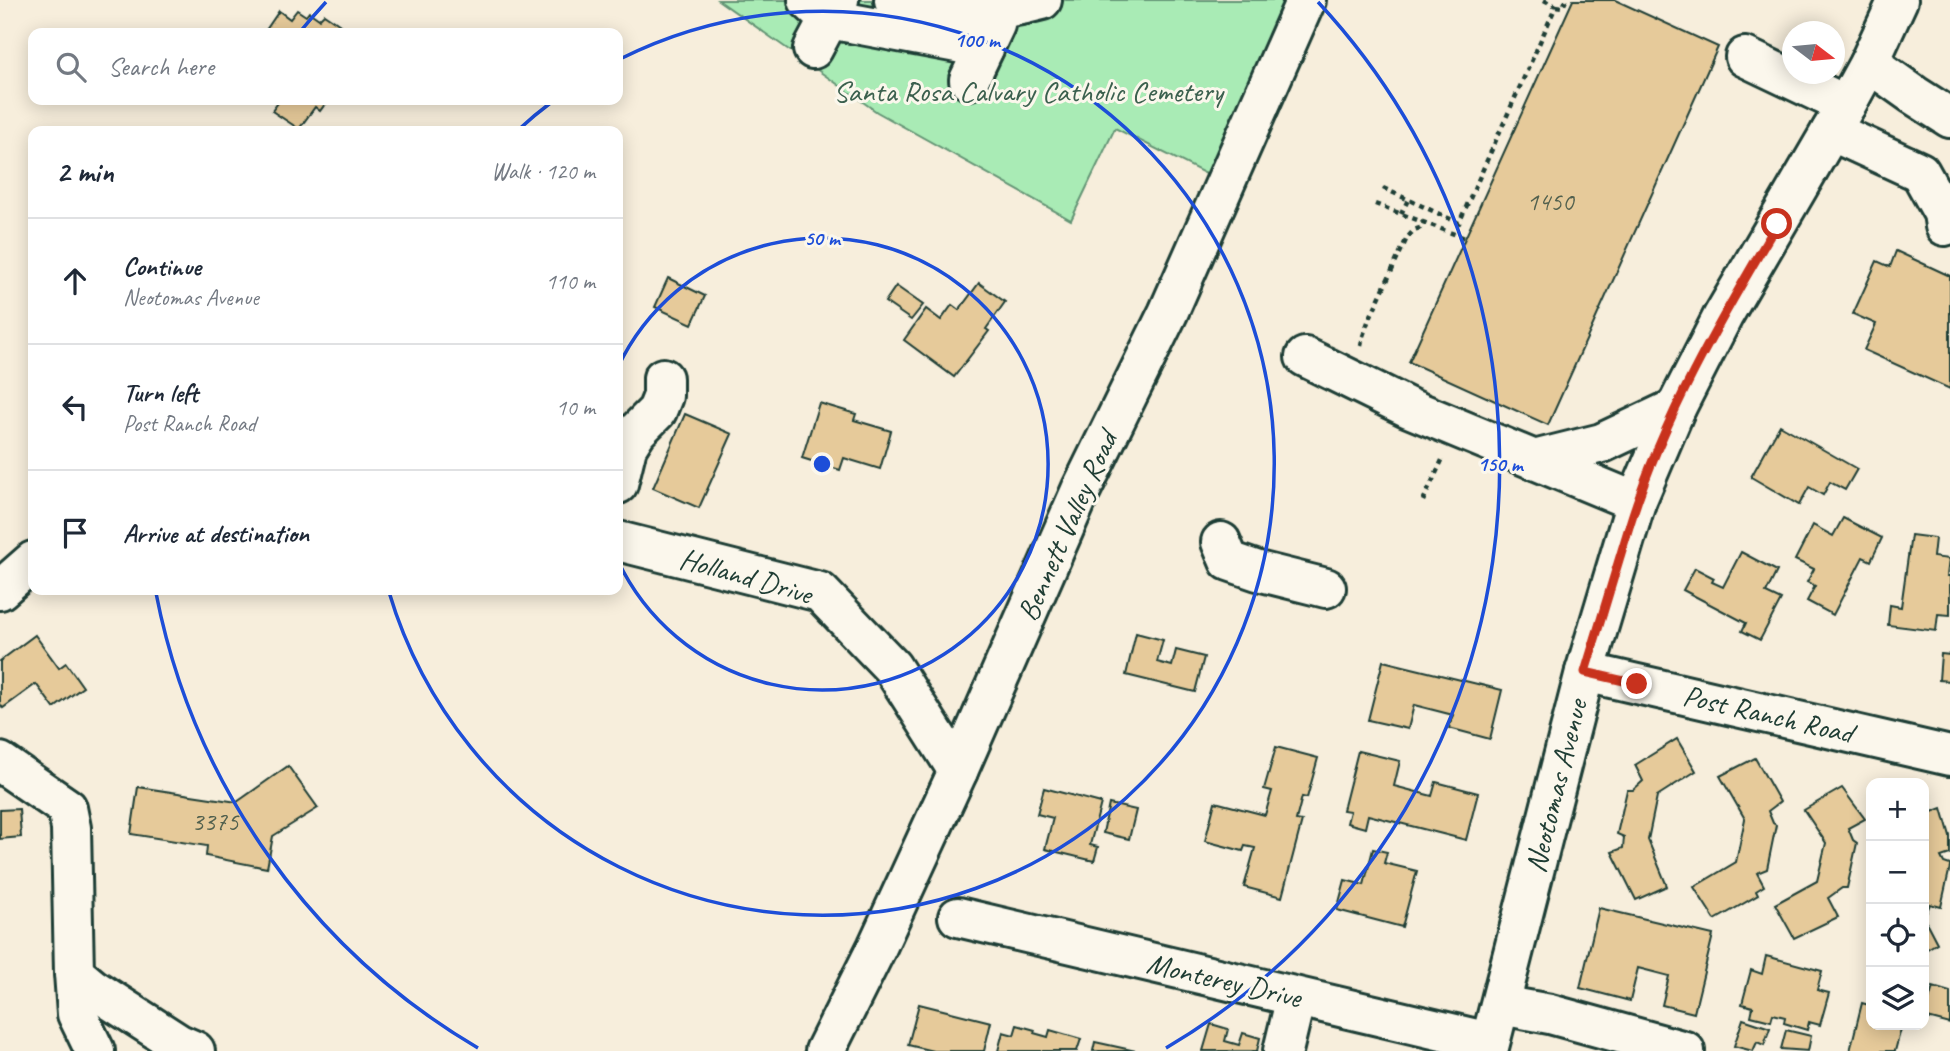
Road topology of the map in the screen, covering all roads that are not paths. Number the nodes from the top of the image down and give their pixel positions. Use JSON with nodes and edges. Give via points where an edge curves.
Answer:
{"nodes":[{"id":1,"x":894,"y":0,"type":"edge"},
{"id":2,"x":1042,"y":0,"type":"edge"},
{"id":3,"x":1898,"y":0,"type":"edge"},
{"id":4,"x":1292,"y":4,"type":"edge"},
{"id":5,"x":1004,"y":8,"type":"junction"},
{"id":6,"x":822,"y":17,"type":"edge"},
{"id":7,"x":1745,"y":57,"type":"dead end"},
{"id":8,"x":1869,"y":63,"type":"junction"},
{"id":9,"x":1839,"y":118,"type":"junction"},
{"id":10,"x":1950,"y":118,"type":"edge"},
{"id":11,"x":1945,"y":226,"type":"dead end"},
{"id":12,"x":1305,"y":357,"type":"dead end"},
{"id":13,"x":663,"y":378,"type":"dead end"},
{"id":14,"x":1676,"y":408,"type":"junction"},
{"id":15,"x":1534,"y":460,"type":"junction"},
{"id":16,"x":623,"y":463,"type":"edge"},
{"id":17,"x":1636,"y":502,"type":"junction"},
{"id":18,"x":623,"y":542,"type":"edge"},
{"id":19,"x":1222,"y":542,"type":"dead end"},
{"id":20,"x":28,"y":565,"type":"edge"},
{"id":21,"x":1326,"y":588,"type":"dead end"},
{"id":22,"x":0,"y":590,"type":"edge"},
{"id":23,"x":1585,"y":672,"type":"junction"},
{"id":24,"x":1950,"y":755,"type":"edge"},
{"id":25,"x":0,"y":762,"type":"edge"},
{"id":26,"x":958,"y":771,"type":"junction"},
{"id":27,"x":958,"y":917,"type":"dead end"},
{"id":28,"x":74,"y":973,"type":"junction"},
{"id":29,"x":1296,"y":997,"type":"junction"},
{"id":30,"x":1501,"y":1005,"type":"junction"},
{"id":31,"x":1488,"y":1047,"type":"edge"},
{"id":32,"x":94,"y":1051,"type":"edge"},
{"id":33,"x":195,"y":1051,"type":"edge"},
{"id":34,"x":825,"y":1051,"type":"edge"},
{"id":35,"x":1283,"y":1051,"type":"edge"},
{"id":36,"x":1685,"y":1051,"type":"edge"}],
"edges":[{"from":1,"to":5,"type":"street","via":[[936,10]]},
{"from":2,"to":5,"type":"street"},
{"from":3,"to":8,"type":"street","name":"Neotomas Avenue"},
{"from":4,"to":26,"type":"street","name":"Bennett Valley Road","via":[[1168,313],[1081,490]]},
{"from":5,"to":6,"type":"street","via":[[976,64]]},
{"from":7,"to":9,"type":"street"},
{"from":8,"to":9,"type":"street","name":"Neotomas Avenue"},
{"from":8,"to":10,"type":"street"},
{"from":9,"to":11,"type":"street","via":[[1920,172],[1943,213]]},
{"from":9,"to":14,"type":"street","name":"Neotomas Avenue","via":[[1723,316]]},
{"from":12,"to":15,"type":"street","via":[[1409,408]]},
{"from":13,"to":16,"type":"street","via":[[657,411],[637,430]]},
{"from":14,"to":15,"type":"street","via":[[1602,443]]},
{"from":14,"to":17,"type":"street","name":"Neotomas Avenue"},
{"from":15,"to":17,"type":"street"},
{"from":17,"to":23,"type":"street","name":"Neotomas Avenue"},
{"from":18,"to":26,"type":"street","name":"Holland Drive","via":[[820,592],[892,667]]},
{"from":19,"to":21,"type":"street","via":[[1229,561]]},
{"from":20,"to":22,"type":"street"},
{"from":23,"to":24,"type":"street","name":"Post Ranch Road"},
{"from":23,"to":30,"type":"street","name":"Neotomas Avenue"},
{"from":25,"to":28,"type":"street","via":[[67,808]]},
{"from":26,"to":34,"type":"street","name":"Bennett Valley Road"},
{"from":27,"to":29,"type":"street","name":"Monterey Drive"},
{"from":28,"to":32,"type":"street","via":[[78,1014]]},
{"from":28,"to":33,"type":"street"},
{"from":29,"to":31,"type":"street","name":"Monterey Drive"},
{"from":29,"to":35,"type":"street"},
{"from":30,"to":31,"type":"street","name":"Neotomas Avenue"},
{"from":30,"to":36,"type":"street"}]}
